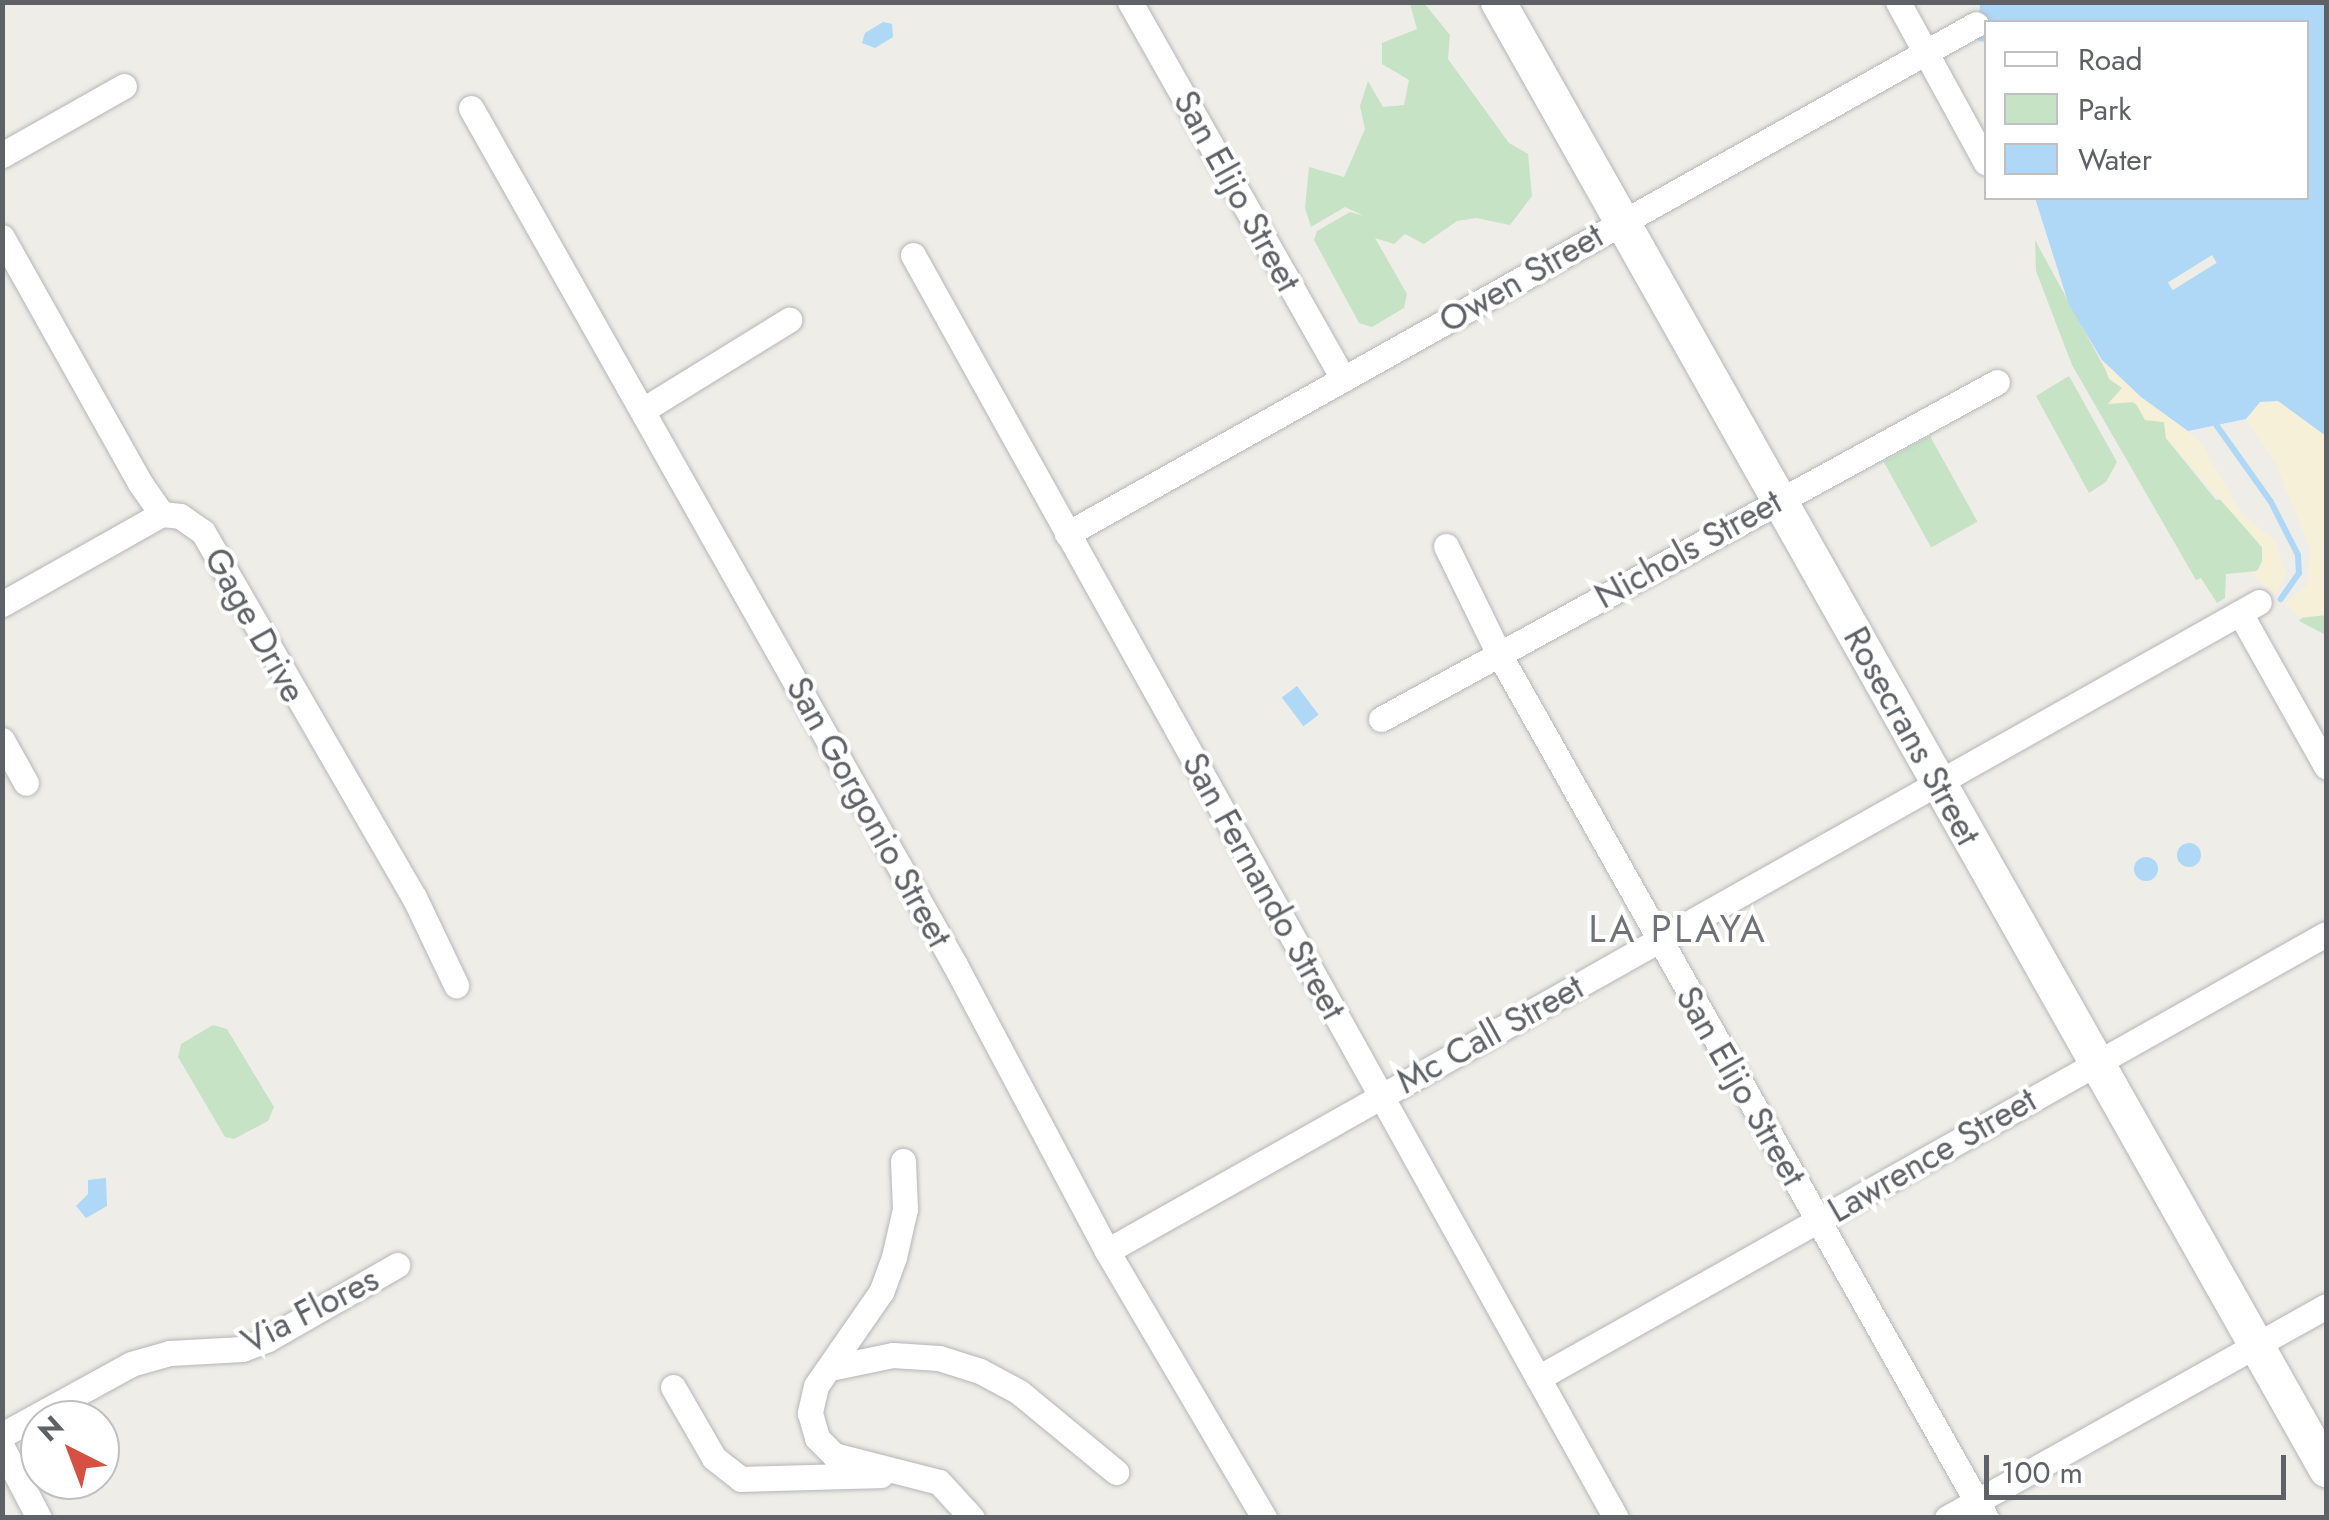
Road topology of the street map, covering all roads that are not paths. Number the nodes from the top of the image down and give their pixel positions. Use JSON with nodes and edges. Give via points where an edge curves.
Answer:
{"nodes":[{"id":1,"x":1130,"y":2,"type":"edge"},
{"id":2,"x":1498,"y":2,"type":"edge"},
{"id":3,"x":1898,"y":2,"type":"edge"},
{"id":4,"x":1976,"y":24,"type":"dead end"},
{"id":5,"x":1926,"y":52,"type":"junction"},
{"id":6,"x":124,"y":86,"type":"dead end"},
{"id":7,"x":470,"y":108,"type":"dead end"},
{"id":8,"x":2,"y":155,"type":"edge"},
{"id":9,"x":1984,"y":158,"type":"edge"},
{"id":10,"x":1622,"y":220,"type":"junction"},
{"id":11,"x":2,"y":237,"type":"edge"},
{"id":12,"x":913,"y":254,"type":"dead end"},
{"id":13,"x":789,"y":320,"type":"dead end"},
{"id":14,"x":1343,"y":379,"type":"junction"},
{"id":15,"x":1996,"y":382,"type":"dead end"},
{"id":16,"x":643,"y":410,"type":"junction"},
{"id":17,"x":1779,"y":499,"type":"junction"},
{"id":18,"x":162,"y":514,"type":"junction"},
{"id":19,"x":1066,"y":534,"type":"junction"},
{"id":20,"x":1446,"y":546,"type":"dead end"},
{"id":21,"x":2,"y":604,"type":"edge"},
{"id":22,"x":1498,"y":654,"type":"junction"},
{"id":23,"x":1382,"y":719,"type":"dead end"},
{"id":24,"x":2,"y":740,"type":"edge"},
{"id":25,"x":2326,"y":766,"type":"edge"},
{"id":26,"x":26,"y":783,"type":"dead end"},
{"id":27,"x":1938,"y":784,"type":"junction"},
{"id":28,"x":2326,"y":934,"type":"edge"},
{"id":29,"x":1659,"y":942,"type":"junction"},
{"id":30,"x":456,"y":985,"type":"dead end"},
{"id":31,"x":2096,"y":1063,"type":"junction"},
{"id":32,"x":1380,"y":1094,"type":"junction"},
{"id":33,"x":903,"y":1161,"type":"dead end"},
{"id":34,"x":1818,"y":1220,"type":"junction"},
{"id":35,"x":1107,"y":1251,"type":"junction"},
{"id":36,"x":397,"y":1265,"type":"dead end"},
{"id":37,"x":2326,"y":1306,"type":"edge"},
{"id":38,"x":2255,"y":1346,"type":"junction"},
{"id":39,"x":830,"y":1368,"type":"junction"},
{"id":40,"x":1538,"y":1378,"type":"junction"},
{"id":41,"x":673,"y":1387,"type":"dead end"},
{"id":42,"x":2,"y":1435,"type":"edge"},
{"id":43,"x":2,"y":1448,"type":"edge"},
{"id":44,"x":2326,"y":1469,"type":"edge"},
{"id":45,"x":906,"y":1472,"type":"junction"},
{"id":46,"x":1116,"y":1472,"type":"dead end"},
{"id":47,"x":1981,"y":1509,"type":"edge"},
{"id":48,"x":39,"y":1518,"type":"edge"},
{"id":49,"x":972,"y":1518,"type":"edge"},
{"id":50,"x":1264,"y":1518,"type":"edge"},
{"id":51,"x":1616,"y":1518,"type":"edge"},
{"id":52,"x":1947,"y":1518,"type":"edge"}],
"edges":[{"from":1,"to":14,"type":"street","name":"San Elijo Street"},
{"from":2,"to":10,"type":"street","name":"Rosecrans Street"},
{"from":3,"to":5,"type":"street"},
{"from":4,"to":5,"type":"street","name":"Owen Street"},
{"from":5,"to":9,"type":"street"},
{"from":5,"to":10,"type":"street","name":"Owen Street"},
{"from":6,"to":8,"type":"street"},
{"from":7,"to":16,"type":"street","name":"San Gorgonio Street"},
{"from":10,"to":14,"type":"street","name":"Owen Street"},
{"from":10,"to":17,"type":"street","name":"Rosecrans Street"},
{"from":11,"to":18,"type":"street"},
{"from":12,"to":19,"type":"street","name":"San Fernando Street"},
{"from":13,"to":16,"type":"street"},
{"from":14,"to":19,"type":"street","name":"Owen Street"},
{"from":15,"to":17,"type":"street","name":"Nichols Street"},
{"from":16,"to":35,"type":"street","name":"San Gorgonio Street"},
{"from":17,"to":22,"type":"street","name":"Nichols Street"},
{"from":17,"to":27,"type":"street","name":"Rosecrans Street"},
{"from":18,"to":21,"type":"street"},
{"from":18,"to":30,"type":"street","name":"Gage Drive","via":[[180,516],[202,532],[414,897]]},
{"from":19,"to":32,"type":"street","name":"San Fernando Street"},
{"from":20,"to":22,"type":"street","name":"San Elijo Street"},
{"from":22,"to":23,"type":"street","name":"Nichols Street"},
{"from":22,"to":29,"type":"street","name":"San Elijo Street"},
{"from":24,"to":26,"type":"street"},
{"from":25,"to":27,"type":"street","name":"Mc Call Street","via":[[2249,608]]},
{"from":27,"to":29,"type":"street","name":"Mc Call Street"},
{"from":27,"to":31,"type":"street","name":"Rosecrans Street"},
{"from":28,"to":31,"type":"street","name":"Lawrence Street"},
{"from":29,"to":32,"type":"street","name":"Mc Call Street"},
{"from":29,"to":34,"type":"street","name":"San Elijo Street"},
{"from":31,"to":34,"type":"street","name":"Lawrence Street"},
{"from":31,"to":38,"type":"street","name":"Rosecrans Street"},
{"from":32,"to":35,"type":"street","name":"Mc Call Street"},
{"from":32,"to":40,"type":"street","name":"San Fernando Street"},
{"from":33,"to":39,"type":"street","via":[[906,1209],[894,1257],[880,1292]]},
{"from":34,"to":40,"type":"street","name":"Lawrence Street"},
{"from":34,"to":47,"type":"street","name":"San Elijo Street"},
{"from":35,"to":50,"type":"street","name":"San Gorgonio Street"},
{"from":36,"to":42,"type":"street","name":"Via Flores","via":[[255,1344],[131,1364]]},
{"from":37,"to":38,"type":"street"},
{"from":38,"to":44,"type":"street","name":"Rosecrans Street"},
{"from":38,"to":47,"type":"street"},
{"from":39,"to":45,"type":"street","via":[[816,1386],[810,1413],[817,1438],[834,1455]]},
{"from":39,"to":46,"type":"street","via":[[893,1355],[939,1358],[980,1371],[1019,1392]]},
{"from":40,"to":51,"type":"street","name":"San Fernando Street"},
{"from":41,"to":45,"type":"street","via":[[714,1458],[741,1479]]},
{"from":43,"to":48,"type":"street"},
{"from":45,"to":49,"type":"street","via":[[939,1482]]},
{"from":47,"to":52,"type":"street"}]}
